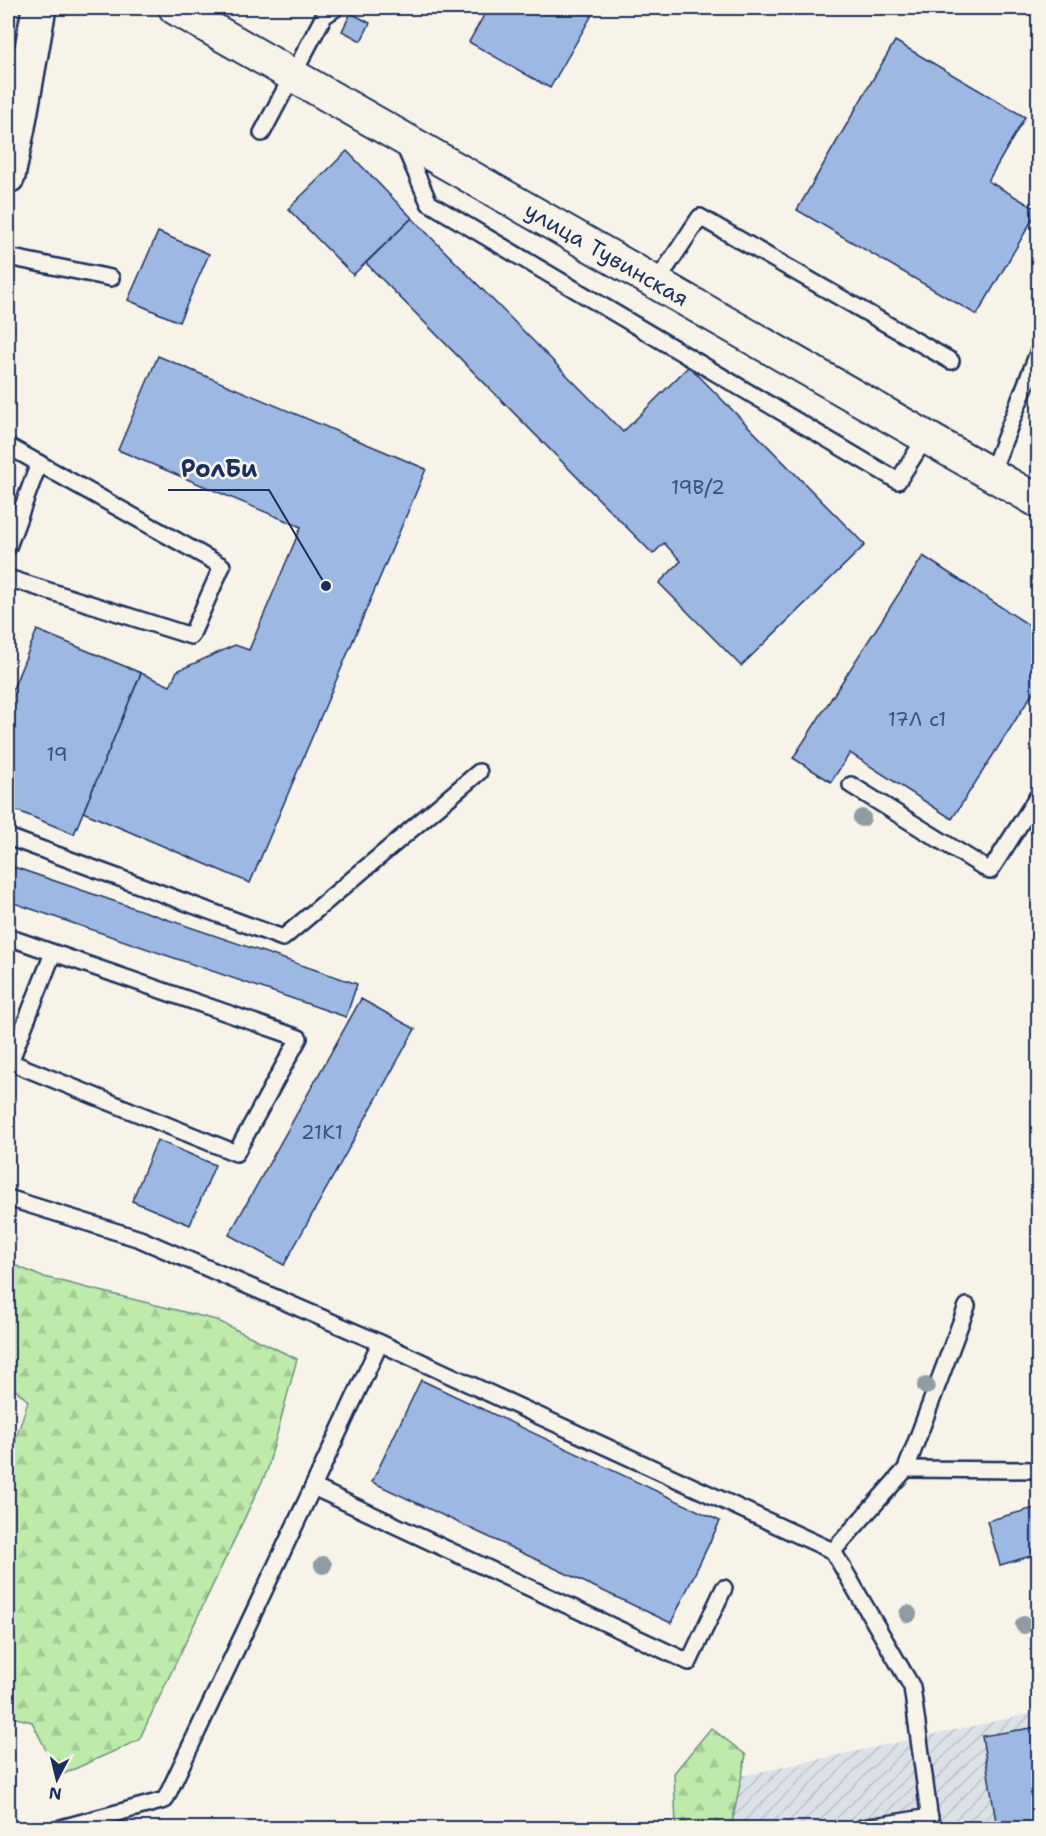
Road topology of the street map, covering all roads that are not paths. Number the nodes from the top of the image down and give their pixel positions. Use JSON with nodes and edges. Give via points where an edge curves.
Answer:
{"nodes":[{"id":1,"x":39,"y":8,"type":"edge"},
{"id":2,"x":175,"y":8,"type":"edge"},
{"id":3,"x":324,"y":10,"type":"edge"},
{"id":4,"x":293,"y":74,"type":"junction"},
{"id":5,"x":13,"y":128,"type":"edge"},
{"id":6,"x":262,"y":133,"type":"dead end"},
{"id":7,"x":399,"y":135,"type":"junction"},
{"id":8,"x":8,"y":176,"type":"edge"},
{"id":9,"x":8,"y":257,"type":"edge"},
{"id":10,"x":111,"y":278,"type":"dead end"},
{"id":11,"x":656,"y":283,"type":"junction"},
{"id":12,"x":1038,"y":353,"type":"edge"},
{"id":13,"x":951,"y":361,"type":"dead end"},
{"id":14,"x":926,"y":437,"type":"junction"},
{"id":15,"x":8,"y":446,"type":"edge"},
{"id":16,"x":39,"y":463,"type":"junction"},
{"id":17,"x":992,"y":474,"type":"junction"},
{"id":18,"x":1036,"y":495,"type":"edge"},
{"id":19,"x":8,"y":547,"type":"edge"},
{"id":20,"x":8,"y":578,"type":"edge"},
{"id":21,"x":479,"y":772,"type":"dead end"},
{"id":22,"x":851,"y":785,"type":"dead end"},
{"id":23,"x":1038,"y":796,"type":"edge"},
{"id":24,"x":8,"y":837,"type":"edge"},
{"id":25,"x":8,"y":937,"type":"edge"},
{"id":26,"x":53,"y":953,"type":"junction"},
{"id":27,"x":8,"y":1198,"type":"edge"},
{"id":28,"x":967,"y":1306,"type":"dead end"},
{"id":29,"x":380,"y":1343,"type":"junction"},
{"id":30,"x":906,"y":1468,"type":"junction"},
{"id":31,"x":1038,"y":1470,"type":"edge"},
{"id":32,"x":313,"y":1487,"type":"junction"},
{"id":33,"x":832,"y":1551,"type":"junction"},
{"id":34,"x":724,"y":1588,"type":"dead end"},
{"id":35,"x":930,"y":1823,"type":"edge"},
{"id":36,"x":61,"y":1828,"type":"edge"},
{"id":37,"x":862,"y":1828,"type":"edge"}],
"edges":[{"from":1,"to":5,"type":"main road"},
{"from":2,"to":4,"type":"street","name":"улица Тувинская"},
{"from":3,"to":4,"type":"lane"},
{"from":4,"to":6,"type":"lane"},
{"from":4,"to":7,"type":"street","name":"улица Тувинская"},
{"from":5,"to":8,"type":"main road"},
{"from":7,"to":11,"type":"street","name":"улица Тувинская"},
{"from":7,"to":14,"type":"lane","via":[[429,203],[898,481]]},
{"from":9,"to":10,"type":"lane"},
{"from":11,"to":13,"type":"lane","via":[[700,217]]},
{"from":11,"to":14,"type":"street","name":"улица Тувинская"},
{"from":12,"to":17,"type":"lane"},
{"from":14,"to":17,"type":"street","name":"улица Тувинская"},
{"from":15,"to":16,"type":"lane"},
{"from":16,"to":19,"type":"lane"},
{"from":16,"to":20,"type":"lane","via":[[222,566],[191,636]]},
{"from":17,"to":18,"type":"street","name":"улица Тувинская"},
{"from":21,"to":24,"type":"lane","via":[[283,938]]},
{"from":22,"to":23,"type":"lane","via":[[990,871]]},
{"from":25,"to":26,"type":"lane"},
{"from":26,"to":26,"type":"lane","via":[[299,1038],[236,1153],[10,1062]]},
{"from":27,"to":29,"type":"lane","via":[[140,1239]]},
{"from":28,"to":30,"type":"lane"},
{"from":29,"to":32,"type":"lane"},
{"from":29,"to":33,"type":"lane"},
{"from":30,"to":31,"type":"lane"},
{"from":30,"to":33,"type":"lane"},
{"from":32,"to":34,"type":"lane","via":[[689,1662]]},
{"from":32,"to":36,"type":"lane","via":[[165,1800]]},
{"from":33,"to":35,"type":"lane","via":[[912,1687]]},
{"from":35,"to":37,"type":"lane"}]}
